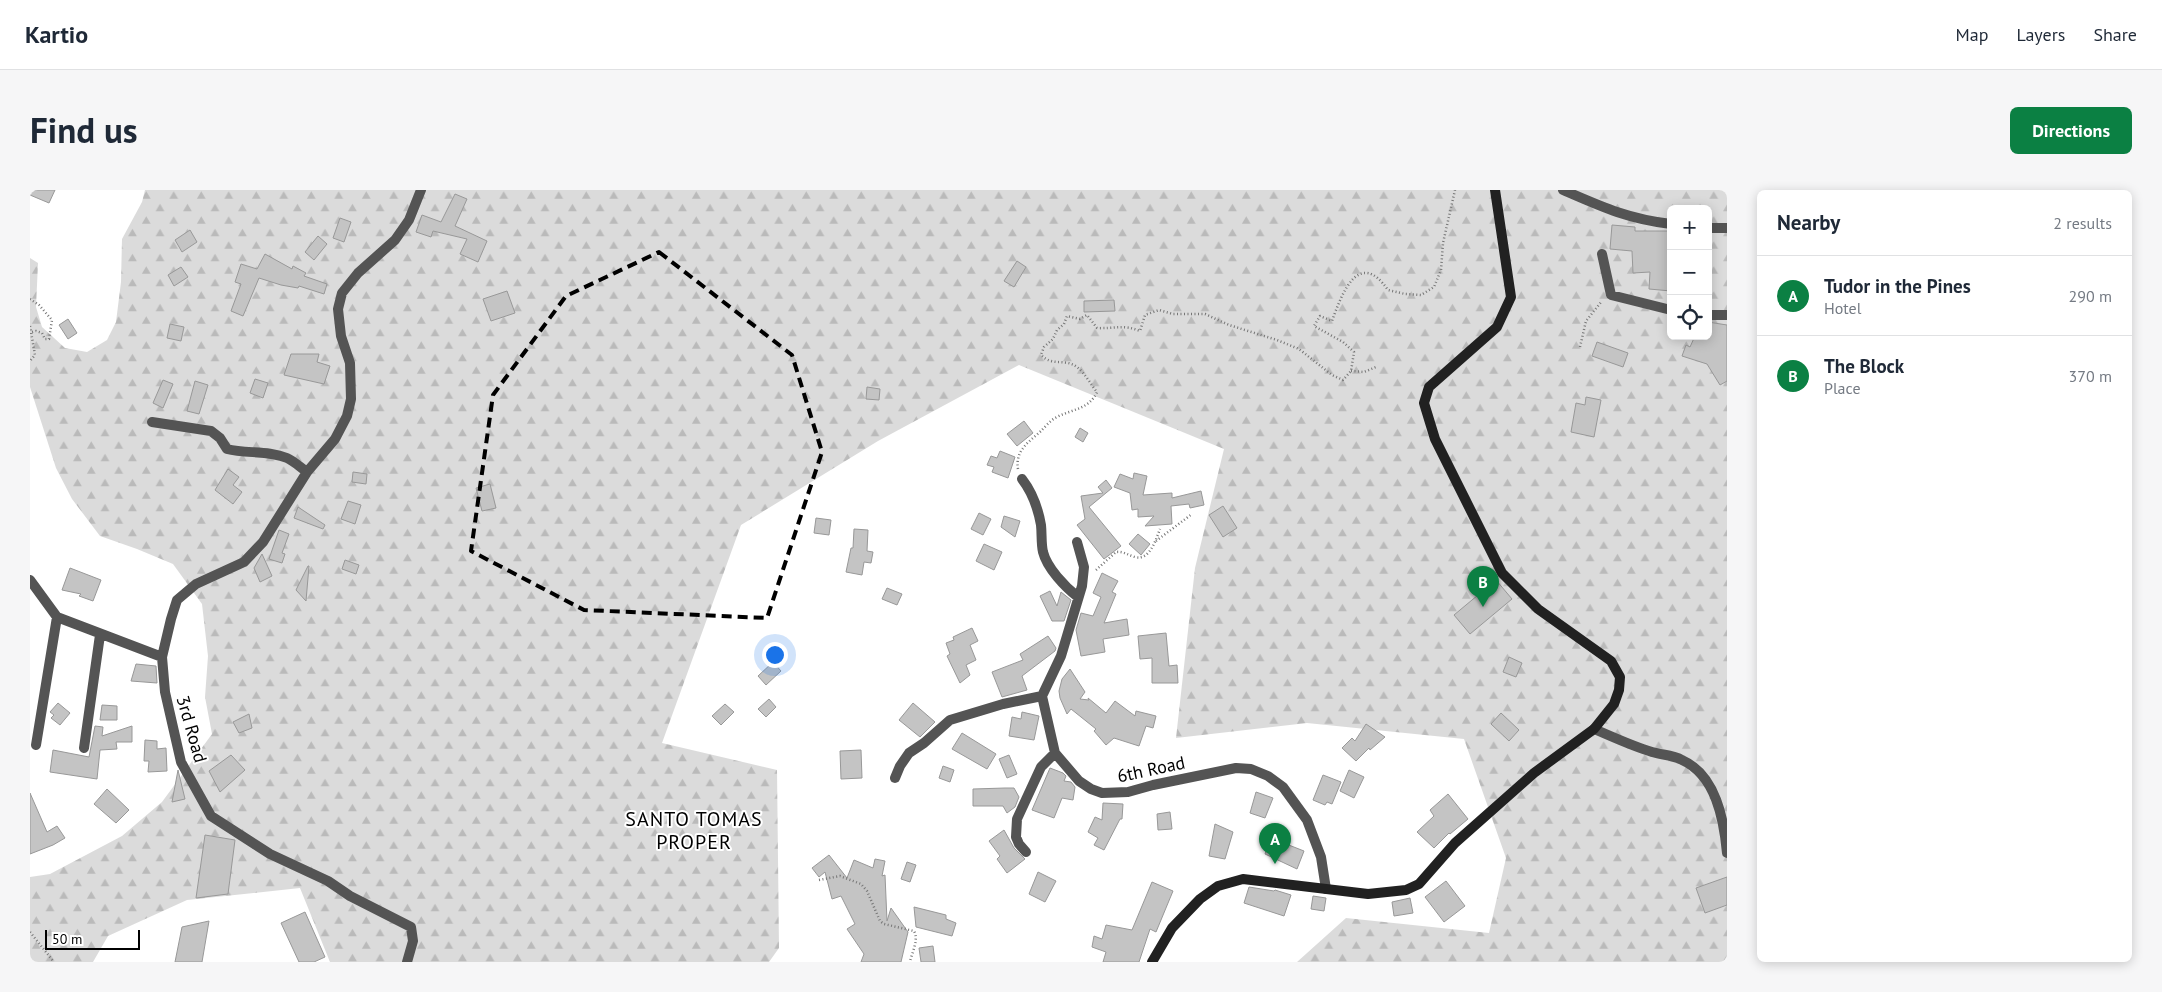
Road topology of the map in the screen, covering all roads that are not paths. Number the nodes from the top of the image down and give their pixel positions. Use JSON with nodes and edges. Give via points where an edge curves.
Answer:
{"nodes":[{"id":1,"x":421,"y":190,"type":"edge"},
{"id":2,"x":1495,"y":190,"type":"edge"},
{"id":3,"x":1563,"y":190,"type":"edge"},
{"id":4,"x":1667,"y":223,"type":"edge"},
{"id":5,"x":1712,"y":228,"type":"edge"},
{"id":6,"x":1727,"y":228,"type":"edge"},
{"id":7,"x":1602,"y":254,"type":"dead end"},
{"id":8,"x":1667,"y":309,"type":"edge"},
{"id":9,"x":1712,"y":315,"type":"edge"},
{"id":10,"x":1727,"y":315,"type":"edge"},
{"id":11,"x":152,"y":422,"type":"dead end"},
{"id":12,"x":306,"y":472,"type":"junction"},
{"id":13,"x":1022,"y":479,"type":"road end"},
{"id":14,"x":1077,"y":542,"type":"dead end"},
{"id":15,"x":30,"y":580,"type":"edge"},
{"id":16,"x":1078,"y":597,"type":"junction"},
{"id":17,"x":57,"y":617,"type":"junction"},
{"id":18,"x":100,"y":635,"type":"junction"},
{"id":19,"x":162,"y":657,"type":"junction"},
{"id":20,"x":1042,"y":696,"type":"junction"},
{"id":21,"x":1594,"y":729,"type":"junction"},
{"id":22,"x":36,"y":745,"type":"dead end"},
{"id":23,"x":84,"y":748,"type":"dead end"},
{"id":24,"x":1055,"y":753,"type":"junction"},
{"id":25,"x":895,"y":778,"type":"dead end"},
{"id":26,"x":1026,"y":852,"type":"dead end"},
{"id":27,"x":1727,"y":853,"type":"edge"},
{"id":28,"x":1326,"y":889,"type":"junction"},
{"id":29,"x":406,"y":962,"type":"edge"},
{"id":30,"x":1152,"y":962,"type":"edge"}],
"edges":[{"from":1,"to":12,"type":"street","via":[[409,220],[395,240],[342,292],[338,309],[341,336],[350,363],[351,399],[347,416],[335,439]]},
{"from":2,"to":21,"type":"main road","via":[[1511,297],[1497,327],[1429,387],[1424,403],[1435,439],[1502,573],[1538,609],[1611,661],[1620,677],[1620,690],[1614,704]]},
{"from":3,"to":4,"type":"street","via":[[1614,212]]},
{"from":5,"to":6,"type":"street"},
{"from":7,"to":8,"type":"street","via":[[1611,295]]},
{"from":9,"to":10,"type":"street"},
{"from":11,"to":12,"type":"street","via":[[211,432],[227,449],[288,458]]},
{"from":12,"to":19,"type":"street","via":[[262,542],[244,562],[196,584],[177,600]]},
{"from":13,"to":16,"type":"street","via":[[1032,492],[1048,564]]},
{"from":14,"to":16,"type":"street","via":[[1084,566]]},
{"from":15,"to":17,"type":"street"},
{"from":16,"to":20,"type":"street","via":[[1061,656]]},
{"from":17,"to":18,"type":"street"},
{"from":17,"to":22,"type":"street"},
{"from":18,"to":19,"type":"street"},
{"from":18,"to":23,"type":"street"},
{"from":19,"to":29,"type":"street","name":"3rd Road","via":[[165,692],[181,762],[211,816],[270,854],[328,881],[410,927],[413,941]]},
{"from":20,"to":24,"type":"street","name":"6th Road"},
{"from":20,"to":25,"type":"street","via":[[950,720],[909,753]]},
{"from":21,"to":27,"type":"street","via":[[1694,766],[1706,778],[1716,799]]},
{"from":21,"to":28,"type":"main road","via":[[1534,773],[1455,843],[1418,884],[1406,890],[1368,894]]},
{"from":24,"to":26,"type":"street","via":[[1046,759],[1037,773],[1017,819],[1016,837]]},
{"from":24,"to":28,"type":"street","name":"6th Road","via":[[1079,781],[1102,793],[1128,792],[1236,768],[1251,769],[1268,776],[1288,792],[1307,820],[1322,857]]},
{"from":28,"to":30,"type":"main road","via":[[1243,879],[1218,886],[1200,899],[1172,928]]}]}
